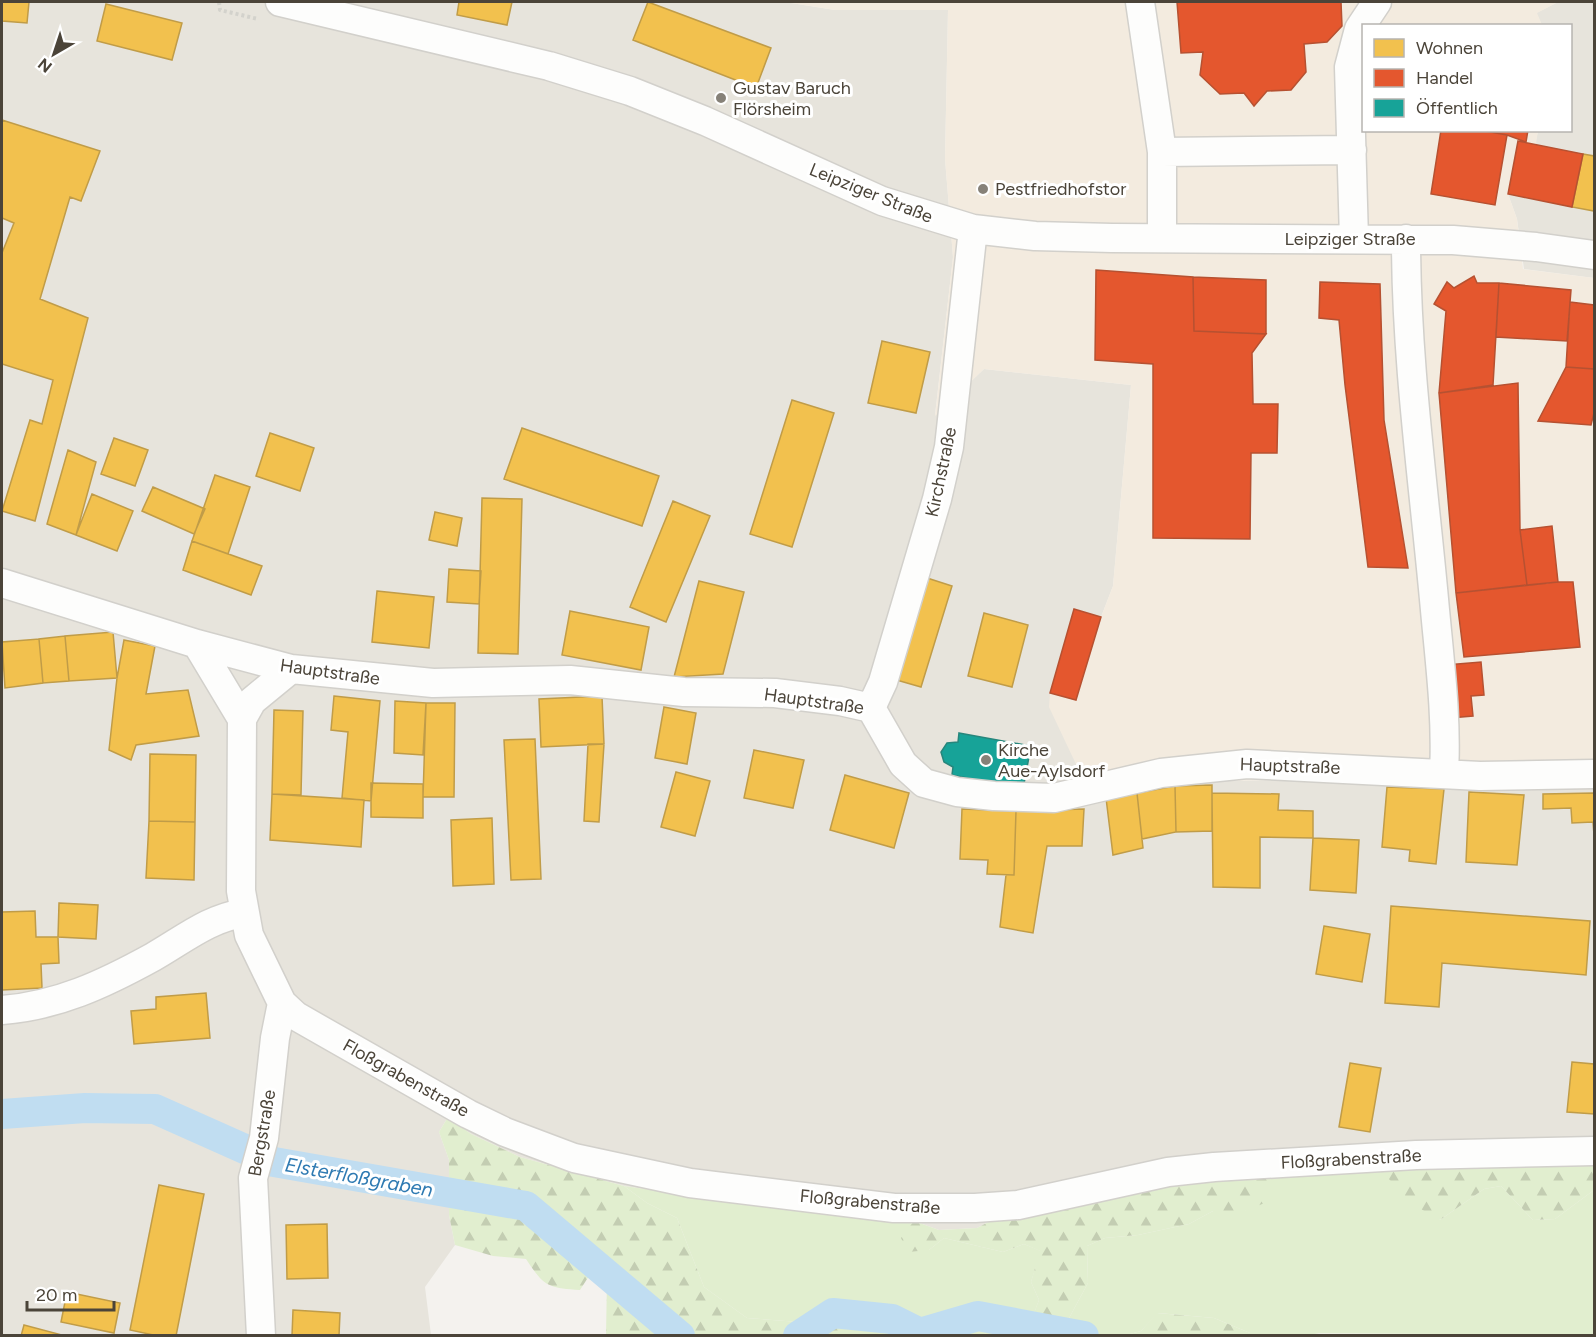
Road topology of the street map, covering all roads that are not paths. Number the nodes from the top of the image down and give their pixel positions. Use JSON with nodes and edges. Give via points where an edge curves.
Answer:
{"nodes":[{"id":1,"x":280,"y":2,"type":"edge"},
{"id":2,"x":1140,"y":2,"type":"edge"},
{"id":3,"x":1377,"y":2,"type":"edge"},
{"id":4,"x":1352,"y":150,"type":"junction"},
{"id":5,"x":1162,"y":153,"type":"junction"},
{"id":6,"x":974,"y":229,"type":"junction"},
{"id":7,"x":1162,"y":238,"type":"junction"},
{"id":8,"x":1354,"y":238,"type":"junction"},
{"id":9,"x":1406,"y":239,"type":"junction"},
{"id":10,"x":1594,"y":255,"type":"edge"},
{"id":11,"x":2,"y":583,"type":"edge"},
{"id":12,"x":197,"y":644,"type":"junction"},
{"id":13,"x":291,"y":669,"type":"junction"},
{"id":14,"x":872,"y":708,"type":"junction"},
{"id":15,"x":242,"y":719,"type":"junction"},
{"id":16,"x":1444,"y":773,"type":"junction"},
{"id":17,"x":1594,"y":774,"type":"edge"},
{"id":18,"x":244,"y":913,"type":"junction"},
{"id":19,"x":282,"y":1003,"type":"junction"},
{"id":20,"x":2,"y":1011,"type":"edge"},
{"id":21,"x":1594,"y":1151,"type":"edge"},
{"id":22,"x":261,"y":1335,"type":"edge"}],
"edges":[{"from":1,"to":6,"type":"street","name":"Leipziger Straße","via":[[549,66],[620,87],[882,201]]},
{"from":2,"to":5,"type":"street"},
{"from":3,"to":4,"type":"street","via":[[1359,28],[1349,67]]},
{"from":4,"to":5,"type":"street"},
{"from":4,"to":8,"type":"street"},
{"from":5,"to":7,"type":"street"},
{"from":6,"to":7,"type":"street","name":"Leipziger Straße","via":[[1035,236]]},
{"from":6,"to":14,"type":"street","name":"Kirchstraße","via":[[949,447],[938,499]]},
{"from":7,"to":8,"type":"street","name":"Leipziger Straße"},
{"from":8,"to":9,"type":"street","name":"Leipziger Straße"},
{"from":9,"to":10,"type":"street","name":"Leipziger Straße","via":[[1499,243]]},
{"from":9,"to":16,"type":"street","via":[[1409,342],[1441,676]]},
{"from":11,"to":12,"type":"street","name":"Hauptstraße"},
{"from":12,"to":13,"type":"street","name":"Hauptstraße"},
{"from":12,"to":15,"type":"street"},
{"from":13,"to":14,"type":"street","name":"Hauptstraße","via":[[433,683],[570,680],[684,692],[775,693]]},
{"from":13,"to":15,"type":"street","via":[[252,701]]},
{"from":14,"to":16,"type":"street","name":"Hauptstraße","via":[[888,740],[913,775],[924,783],[957,792],[1054,798],[1161,773],[1247,764]]},
{"from":15,"to":18,"type":"street","name":"Floßgrabenstraße"},
{"from":16,"to":17,"type":"street","name":"Hauptstraße"},
{"from":18,"to":19,"type":"street","name":"Floßgrabenstraße","via":[[258,959]]},
{"from":18,"to":20,"type":"street","via":[[212,921],[153,957],[81,993],[53,1003]]},
{"from":19,"to":21,"type":"street","name":"Floßgrabenstraße","via":[[313,1026],[468,1114],[574,1158],[690,1183],[882,1206],[965,1208],[1018,1204],[1168,1172],[1225,1167],[1416,1155]]},
{"from":19,"to":22,"type":"street","name":"Bergstraße","via":[[264,1138],[253,1178]]}]}
